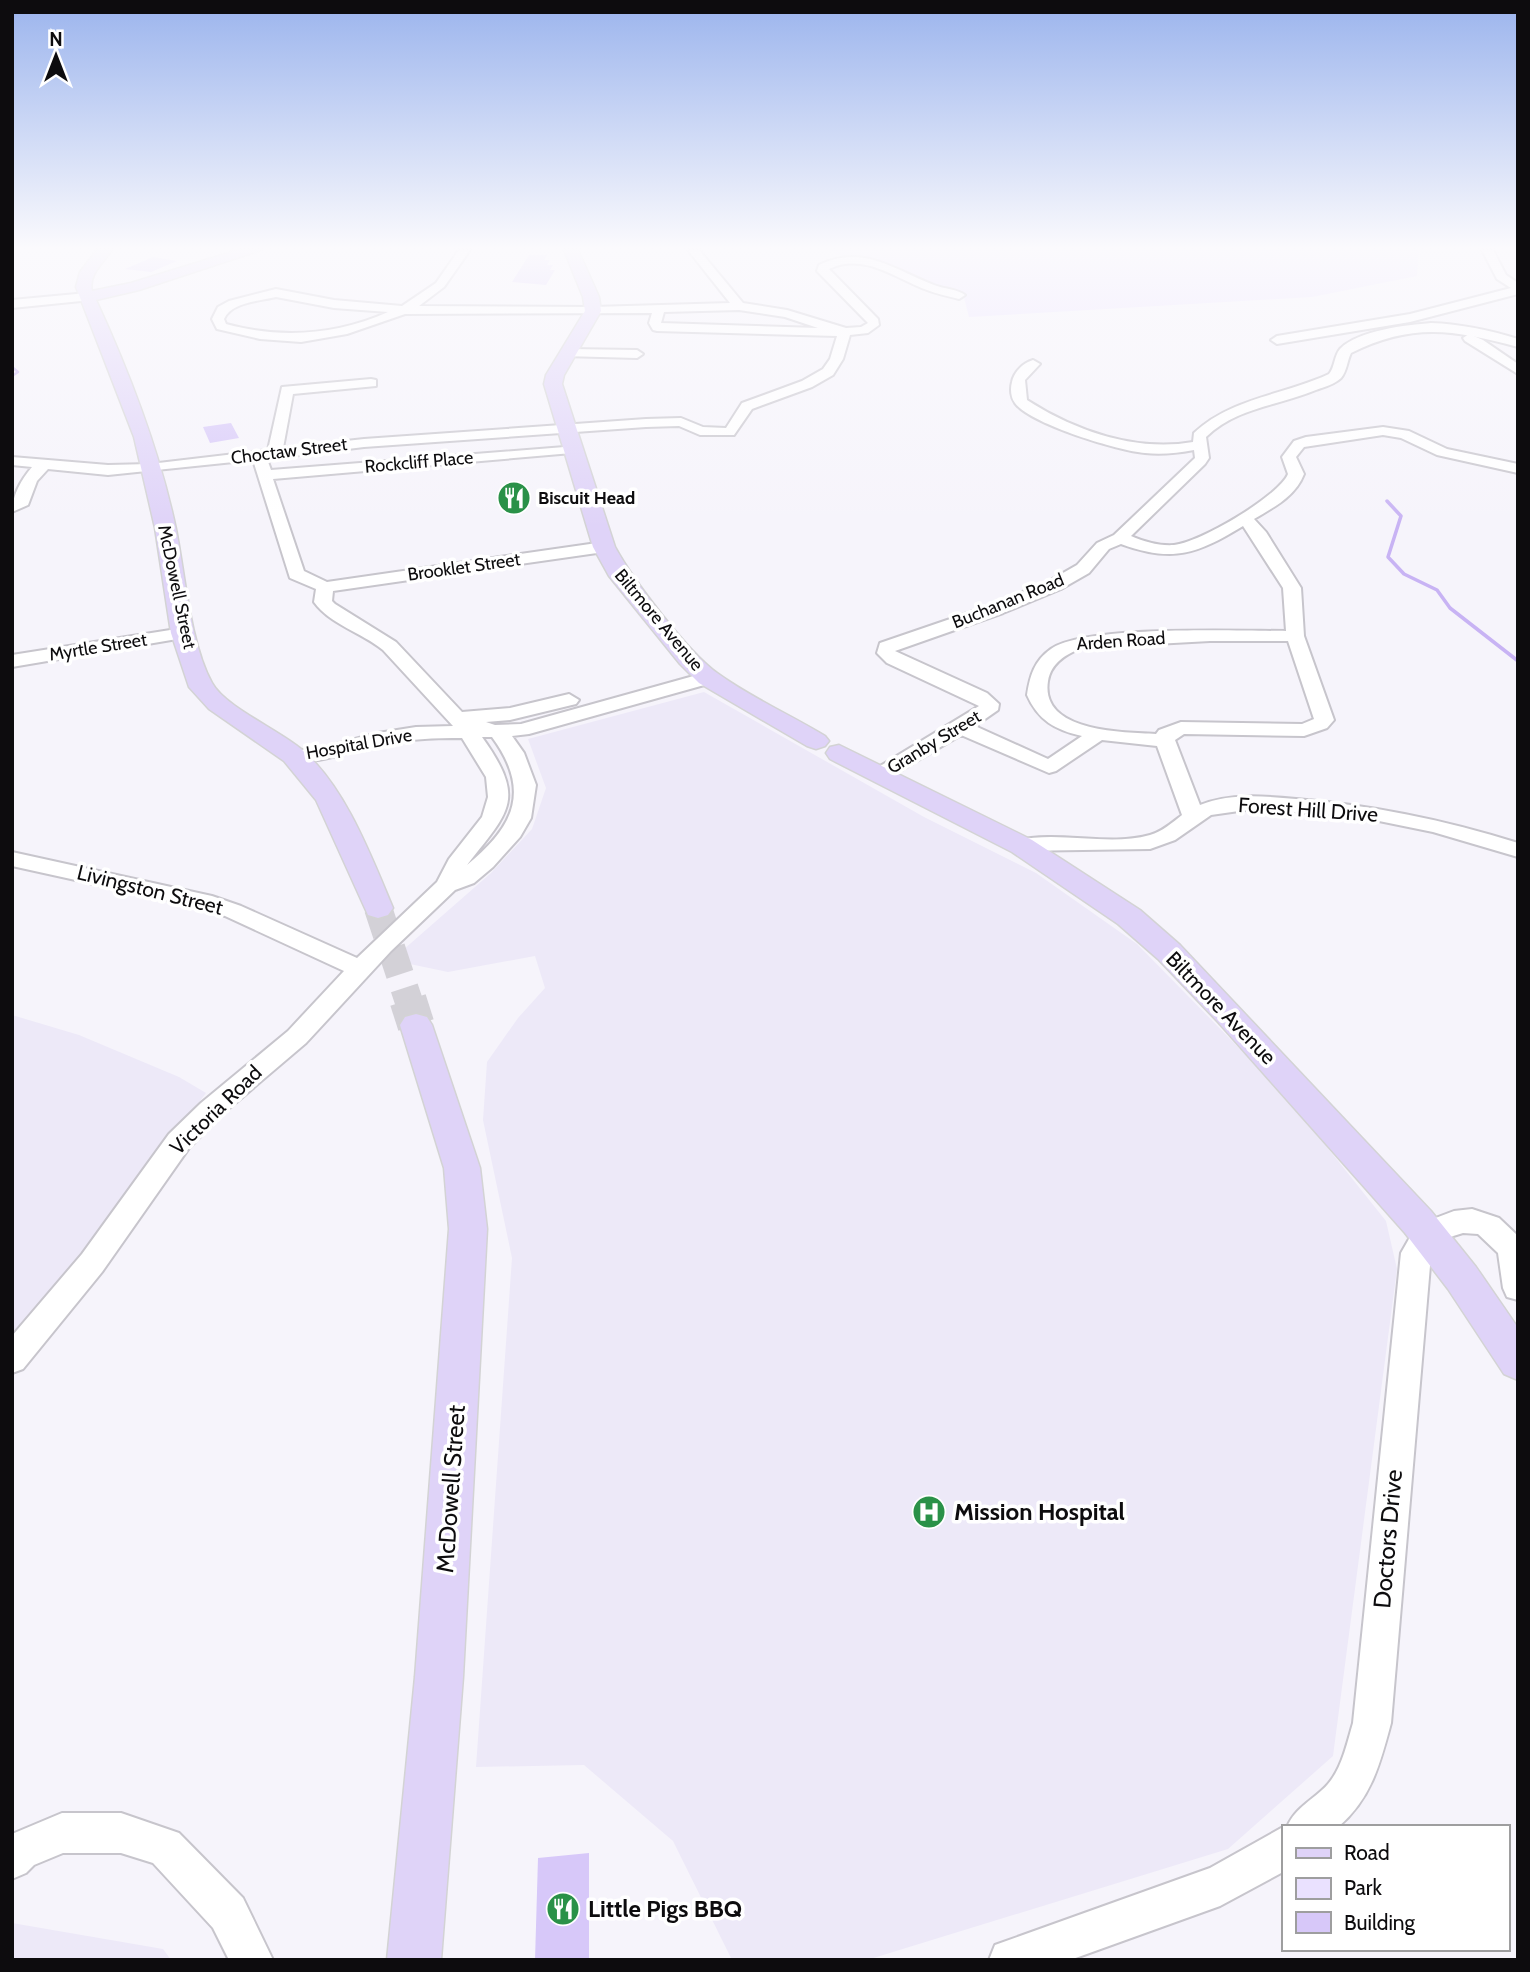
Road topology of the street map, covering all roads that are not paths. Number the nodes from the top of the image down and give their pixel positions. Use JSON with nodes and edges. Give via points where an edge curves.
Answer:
{"nodes":[{"id":1,"x":107,"y":342,"type":"edge"},
{"id":2,"x":575,"y":342,"type":"edge"},
{"id":3,"x":841,"y":342,"type":"edge"},
{"id":4,"x":1370,"y":342,"type":"edge"},
{"id":5,"x":1475,"y":342,"type":"edge"},
{"id":6,"x":568,"y":353,"type":"junction"},
{"id":7,"x":637,"y":354,"type":"dead end"},
{"id":8,"x":1033,"y":364,"type":"dead end"},
{"id":9,"x":1518,"y":370,"type":"edge"},
{"id":10,"x":371,"y":383,"type":"dead end"},
{"id":11,"x":567,"y":428,"type":"junction"},
{"id":12,"x":1198,"y":445,"type":"junction"},
{"id":13,"x":572,"y":449,"type":"junction"},
{"id":14,"x":267,"y":453,"type":"junction"},
{"id":15,"x":12,"y":461,"type":"edge"},
{"id":16,"x":45,"y":464,"type":"junction"},
{"id":17,"x":150,"y":468,"type":"junction"},
{"id":18,"x":1518,"y":469,"type":"edge"},
{"id":19,"x":266,"y":475,"type":"junction"},
{"id":20,"x":12,"y":507,"type":"edge"},
{"id":21,"x":1244,"y":517,"type":"junction"},
{"id":22,"x":1120,"y":538,"type":"junction"},
{"id":23,"x":604,"y":547,"type":"junction"},
{"id":24,"x":325,"y":587,"type":"junction"},
{"id":25,"x":183,"y":633,"type":"junction"},
{"id":26,"x":1295,"y":636,"type":"junction"},
{"id":27,"x":886,"y":647,"type":"joint"},
{"id":28,"x":12,"y":661,"type":"edge"},
{"id":29,"x":702,"y":672,"type":"junction"},
{"id":30,"x":461,"y":725,"type":"junction"},
{"id":31,"x":960,"y":727,"type":"junction"},
{"id":32,"x":499,"y":733,"type":"junction"},
{"id":33,"x":1097,"y":735,"type":"junction"},
{"id":34,"x":1165,"y":740,"type":"junction"},
{"id":35,"x":293,"y":755,"type":"junction"},
{"id":36,"x":879,"y":775,"type":"junction"},
{"id":37,"x":1193,"y":815,"type":"junction"},
{"id":38,"x":1022,"y":846,"type":"junction"},
{"id":39,"x":1518,"y":850,"type":"edge"},
{"id":40,"x":12,"y":859,"type":"edge"},
{"id":41,"x":447,"y":885,"type":"junction"},
{"id":42,"x":378,"y":908,"type":"tunnel mouth"},
{"id":43,"x":360,"y":969,"type":"junction"},
{"id":44,"x":416,"y":1025,"type":"tunnel mouth"},
{"id":45,"x":1427,"y":1233,"type":"junction"},
{"id":46,"x":1518,"y":1287,"type":"edge"},
{"id":47,"x":12,"y":1359,"type":"edge"},
{"id":48,"x":1518,"y":1362,"type":"edge"},
{"id":49,"x":1309,"y":1825,"type":"edge"},
{"id":50,"x":1282,"y":1848,"type":"edge"},
{"id":51,"x":12,"y":1859,"type":"edge"},
{"id":52,"x":252,"y":1960,"type":"edge"},
{"id":53,"x":414,"y":1960,"type":"edge"},
{"id":54,"x":1010,"y":1960,"type":"edge"}],
"edges":[{"from":1,"to":17,"type":"main road","name":"McDowell Street"},
{"from":2,"to":6,"type":"main road","name":"Biltmore Avenue"},
{"from":3,"to":11,"type":"street","name":"Choctaw Street","via":[[831,368],[810,382],[748,405],[729,432],[700,431],[674,422]]},
{"from":4,"to":12,"type":"street","via":[[1346,350],[1334,377],[1234,409],[1213,421],[1199,436]]},
{"from":5,"to":9,"type":"street"},
{"from":6,"to":7,"type":"street"},
{"from":6,"to":11,"type":"main road","name":"Biltmore Avenue","via":[[553,384]]},
{"from":8,"to":12,"type":"street","via":[[1018,379],[1021,402],[1030,410],[1142,449]]},
{"from":10,"to":14,"type":"street","via":[[287,390]]},
{"from":11,"to":13,"type":"main road","name":"Biltmore Avenue"},
{"from":11,"to":14,"type":"street","name":"Choctaw Street"},
{"from":12,"to":22,"type":"street","name":"Buchanan Road","via":[[1200,461]]},
{"from":13,"to":19,"type":"street","name":"Rockcliff Place"},
{"from":13,"to":23,"type":"main road","name":"Biltmore Avenue"},
{"from":14,"to":17,"type":"street","name":"Choctaw Street"},
{"from":14,"to":19,"type":"street"},
{"from":15,"to":16,"type":"street","name":"Choctaw Street"},
{"from":16,"to":17,"type":"street","name":"Choctaw Street","via":[[108,470]]},
{"from":16,"to":20,"type":"street","via":[[25,485],[22,502]]},
{"from":17,"to":25,"type":"main road","name":"McDowell Street"},
{"from":18,"to":21,"type":"street","via":[[1442,452],[1404,434],[1360,432],[1311,440],[1299,444],[1289,457],[1296,474],[1292,484]]},
{"from":19,"to":24,"type":"street","via":[[296,574]]},
{"from":21,"to":22,"type":"street","via":[[1202,544],[1174,550],[1147,548]]},
{"from":21,"to":26,"type":"street","via":[[1292,588]]},
{"from":22,"to":27,"type":"street","name":"Buchanan Road","via":[[1055,585]]},
{"from":23,"to":24,"type":"street","name":"Brooklet Street"},
{"from":23,"to":29,"type":"main road","name":"Biltmore Avenue","via":[[617,571]]},
{"from":24,"to":30,"type":"street","name":"Victoria Road","via":[[323,602],[331,613],[378,637],[419,675]]},
{"from":25,"to":28,"type":"street","name":"Myrtle Street"},
{"from":25,"to":35,"type":"main road","name":"McDowell Street","via":[[201,687],[218,705]]},
{"from":26,"to":33,"type":"street","name":"Arden Road","via":[[1110,639],[1068,645],[1041,672],[1037,684],[1040,702],[1058,721]]},
{"from":26,"to":34,"type":"street","via":[[1323,716],[1320,724],[1304,730],[1181,729],[1166,734]]},
{"from":27,"to":31,"type":"street","name":"Granby Street","via":[[894,659],[989,704],[988,710]]},
{"from":29,"to":30,"type":"street","name":"Hospital Drive"},
{"from":29,"to":32,"type":"street","via":[[522,730]]},
{"from":29,"to":36,"type":"main road","name":"Biltmore Avenue"},
{"from":30,"to":32,"type":"street"},
{"from":30,"to":35,"type":"street","name":"Hospital Drive","via":[[317,755]]},
{"from":30,"to":41,"type":"street","name":"Victoria Road","via":[[489,760],[496,775],[498,802],[487,830],[451,871]]},
{"from":31,"to":33,"type":"street","via":[[1049,767]]},
{"from":31,"to":36,"type":"street","name":"Granby Street"},
{"from":32,"to":41,"type":"street","name":"Victoria Road","via":[[523,772],[526,785],[520,818],[485,862],[466,878]]},
{"from":33,"to":34,"type":"street","name":"Arden Road"},
{"from":34,"to":37,"type":"street"},
{"from":35,"to":42,"type":"main road","name":"McDowell Street","via":[[328,798]]},
{"from":36,"to":38,"type":"main road","name":"Biltmore Avenue"},
{"from":37,"to":38,"type":"street","name":"Forest Hill Drive","via":[[1158,841],[1112,845],[1056,841]]},
{"from":37,"to":39,"type":"street","name":"Forest Hill Drive","via":[[1231,805],[1322,808],[1422,821]]},
{"from":38,"to":45,"type":"main road","name":"Biltmore Avenue","via":[[1129,917],[1169,952]]},
{"from":40,"to":43,"type":"street","name":"Livingston Street","via":[[204,901]]},
{"from":41,"to":43,"type":"street","name":"Victoria Road"},
{"from":43,"to":47,"type":"street","name":"Victoria Road","via":[[297,1037],[179,1141],[92,1263]]},
{"from":44,"to":53,"type":"main road","name":"McDowell Street","via":[[462,1168],[468,1229],[439,1677]]},
{"from":45,"to":46,"type":"street","via":[[1466,1219],[1490,1225],[1513,1254]]},
{"from":45,"to":48,"type":"main road","name":"Biltmore Avenue"},
{"from":45,"to":49,"type":"street","name":"Doctors Drive","via":[[1412,1274],[1372,1723],[1343,1797]]},
{"from":50,"to":54,"type":"street","via":[[1220,1885]]},
{"from":51,"to":52,"type":"street","via":[[62,1833],[121,1833],[165,1847],[228,1913]]}]}
